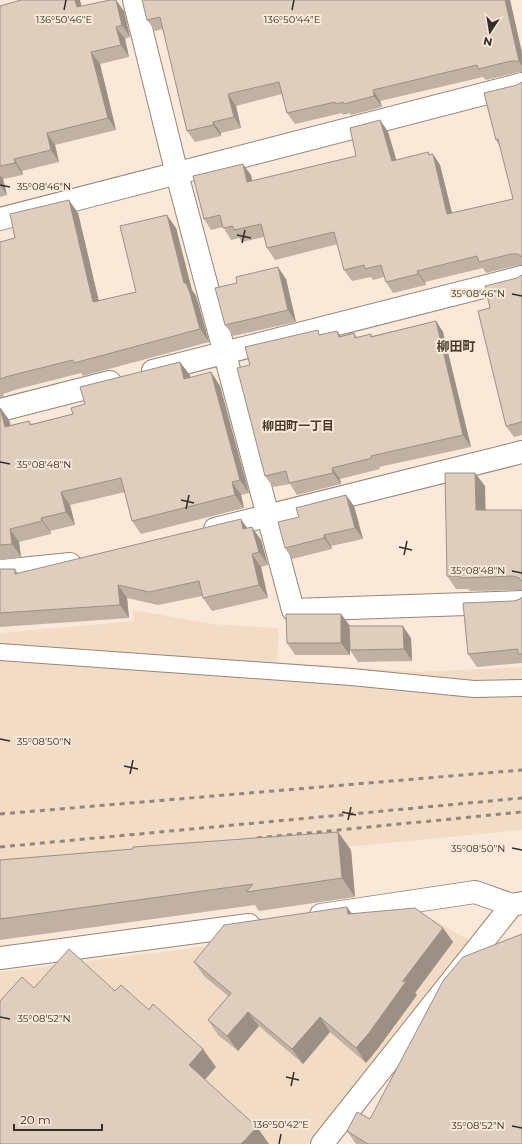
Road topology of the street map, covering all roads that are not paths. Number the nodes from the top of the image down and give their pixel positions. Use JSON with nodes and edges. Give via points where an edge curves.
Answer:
{"nodes":[{"id":1,"x":134,"y":0,"type":"edge"},
{"id":2,"x":522,"y":84,"type":"edge"},
{"id":3,"x":177,"y":174,"type":"junction"},
{"id":4,"x":0,"y":219,"type":"edge"},
{"id":5,"x":522,"y":277,"type":"edge"},
{"id":6,"x":224,"y":353,"type":"junction"},
{"id":7,"x":0,"y":410,"type":"edge"},
{"id":8,"x":522,"y":452,"type":"edge"},
{"id":9,"x":268,"y":516,"type":"junction"},
{"id":10,"x":199,"y":533,"type":"edge"},
{"id":11,"x":93,"y":558,"type":"edge"},
{"id":12,"x":0,"y":571,"type":"edge"},
{"id":13,"x":522,"y":602,"type":"edge"},
{"id":14,"x":0,"y":652,"type":"edge"},
{"id":15,"x":522,"y":688,"type":"edge"},
{"id":16,"x":517,"y":904,"type":"edge"},
{"id":17,"x":303,"y":918,"type":"edge"},
{"id":18,"x":271,"y":922,"type":"edge"},
{"id":19,"x":0,"y":958,"type":"edge"},
{"id":20,"x":322,"y":1144,"type":"edge"}],
"edges":[{"from":1,"to":3,"type":"street"},
{"from":2,"to":3,"type":"street"},
{"from":3,"to":4,"type":"street"},
{"from":3,"to":6,"type":"street"},
{"from":5,"to":6,"type":"street"},
{"from":6,"to":7,"type":"street"},
{"from":6,"to":9,"type":"street"},
{"from":8,"to":9,"type":"street"},
{"from":9,"to":10,"type":"street"},
{"from":9,"to":13,"type":"street","via":[[293,610]]},
{"from":11,"to":12,"type":"street","via":[[62,566]]},
{"from":14,"to":15,"type":"lane","via":[[351,677],[474,689]]},
{"from":16,"to":17,"type":"street","via":[[475,892]]},
{"from":16,"to":20,"type":"street"},
{"from":18,"to":19,"type":"street"}]}
